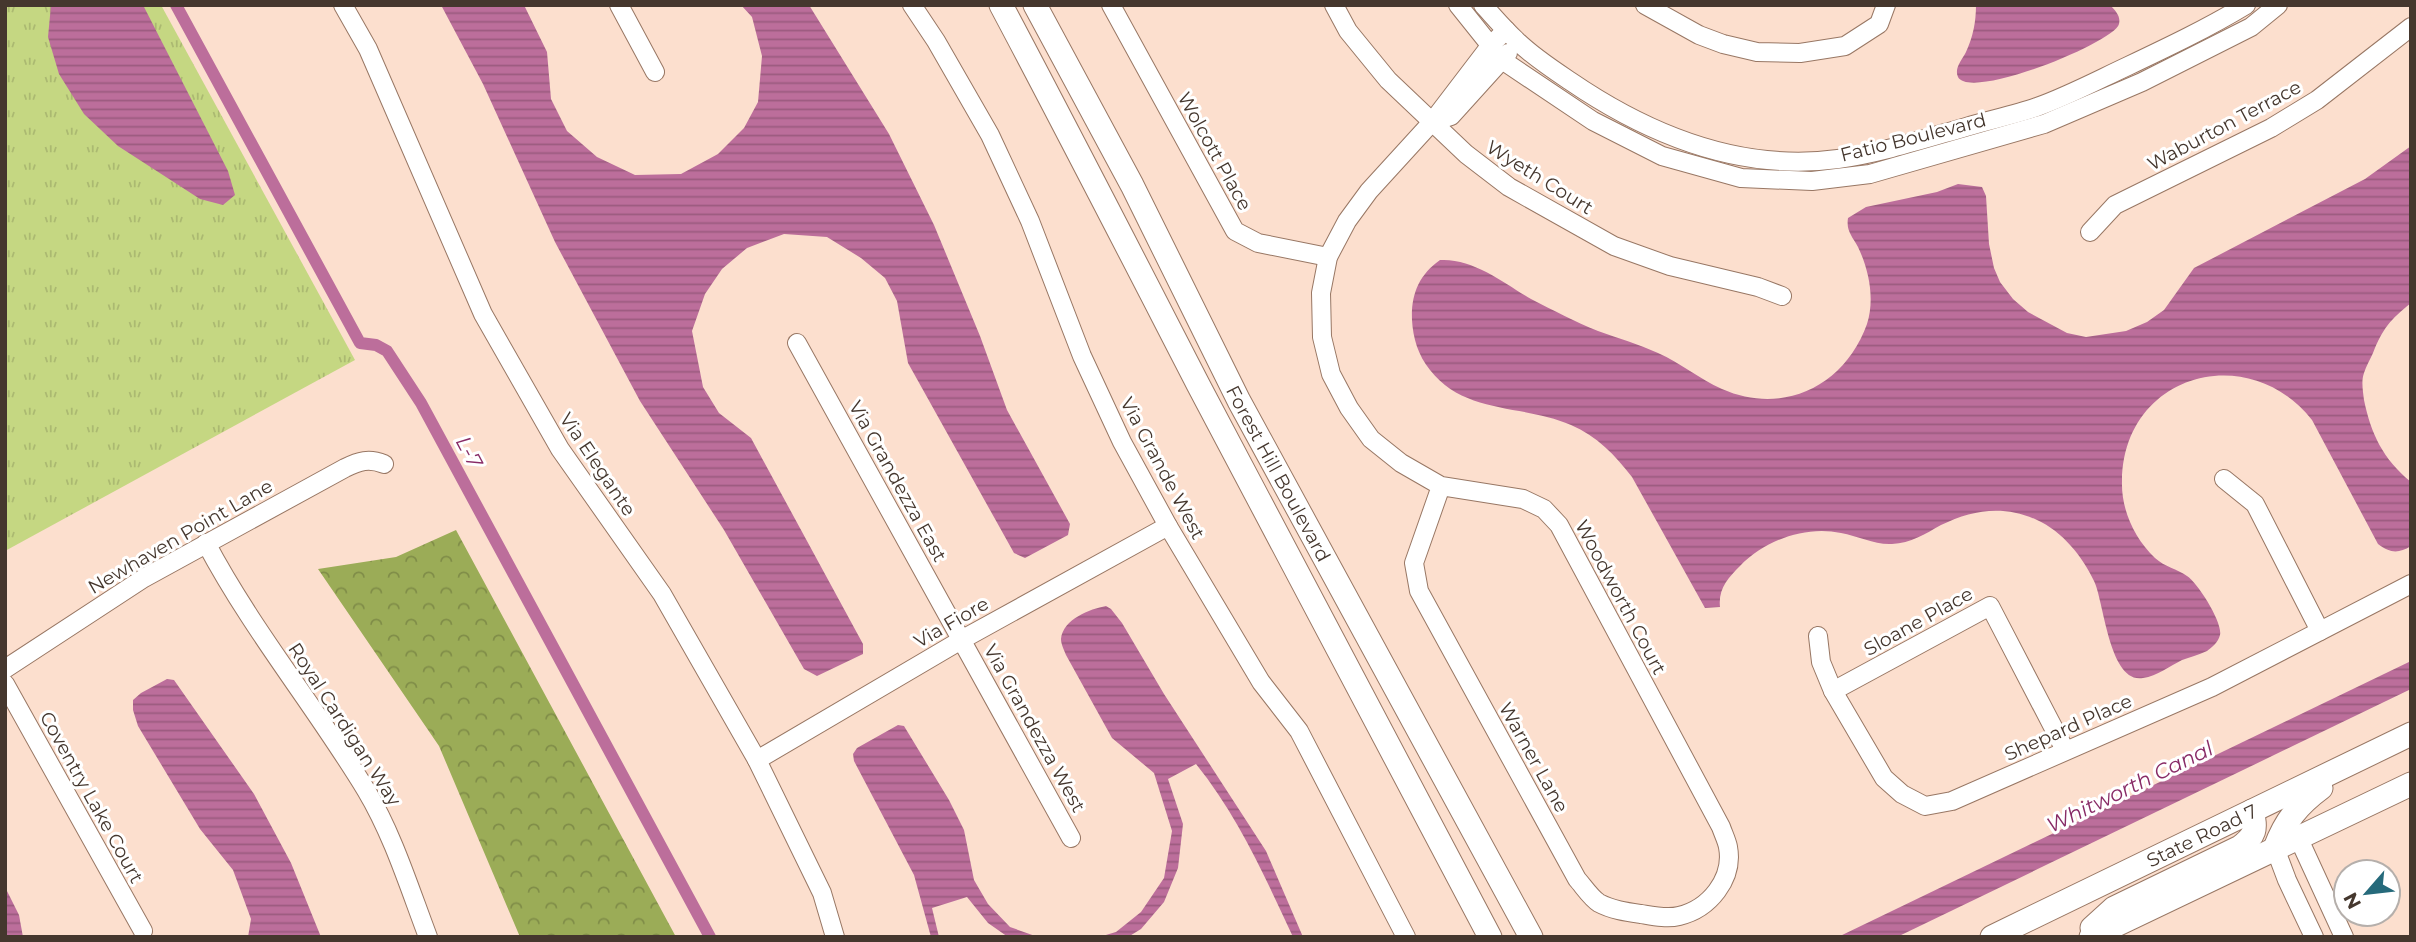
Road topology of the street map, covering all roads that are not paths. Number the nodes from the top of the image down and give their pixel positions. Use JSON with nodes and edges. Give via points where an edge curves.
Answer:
{"nodes":[{"id":1,"x":344,"y":5,"type":"edge"},
{"id":2,"x":619,"y":5,"type":"edge"},
{"id":3,"x":912,"y":5,"type":"edge"},
{"id":4,"x":1001,"y":5,"type":"edge"},
{"id":5,"x":1035,"y":5,"type":"edge"},
{"id":6,"x":1111,"y":5,"type":"edge"},
{"id":7,"x":1334,"y":5,"type":"edge"},
{"id":8,"x":1458,"y":5,"type":"edge"},
{"id":9,"x":1483,"y":5,"type":"edge"},
{"id":10,"x":1645,"y":5,"type":"edge"},
{"id":11,"x":1886,"y":5,"type":"edge"},
{"id":12,"x":2246,"y":5,"type":"edge"},
{"id":13,"x":2278,"y":5,"type":"edge"},
{"id":14,"x":2411,"y":27,"type":"edge"},
{"id":15,"x":1511,"y":36,"type":"junction"},
{"id":16,"x":1490,"y":46,"type":"junction"},
{"id":17,"x":1502,"y":60,"type":"junction"},
{"id":18,"x":655,"y":72,"type":"dead end"},
{"id":19,"x":1432,"y":122,"type":"junction"},
{"id":20,"x":2090,"y":232,"type":"dead end"},
{"id":21,"x":1328,"y":257,"type":"junction"},
{"id":22,"x":1782,"y":296,"type":"dead end"},
{"id":23,"x":797,"y":342,"type":"dead end"},
{"id":24,"x":384,"y":464,"type":"dead end"},
{"id":25,"x":2224,"y":479,"type":"dead end"},
{"id":26,"x":1441,"y":486,"type":"junction"},
{"id":27,"x":1168,"y":526,"type":"junction"},
{"id":28,"x":206,"y":544,"type":"junction"},
{"id":29,"x":2411,"y":584,"type":"edge"},
{"id":30,"x":2320,"y":631,"type":"junction"},
{"id":31,"x":1818,"y":636,"type":"dead end"},
{"id":32,"x":963,"y":639,"type":"junction"},
{"id":33,"x":5,"y":669,"type":"edge"},
{"id":34,"x":5,"y":684,"type":"edge"},
{"id":35,"x":1833,"y":691,"type":"junction"},
{"id":36,"x":2411,"y":734,"type":"edge"},
{"id":37,"x":2065,"y":750,"type":"junction"},
{"id":38,"x":2369,"y":754,"type":"junction"},
{"id":39,"x":757,"y":760,"type":"junction"},
{"id":40,"x":2411,"y":785,"type":"edge"},
{"id":41,"x":2252,"y":811,"type":"junction"},
{"id":42,"x":2298,"y":837,"type":"junction"},
{"id":43,"x":1071,"y":838,"type":"dead end"},
{"id":44,"x":2275,"y":848,"type":"junction"},
{"id":45,"x":1727,"y":871,"type":"joint"},
{"id":46,"x":143,"y":931,"type":"dead end"},
{"id":47,"x":428,"y":937,"type":"edge"},
{"id":48,"x":835,"y":937,"type":"edge"},
{"id":49,"x":1406,"y":937,"type":"edge"},
{"id":50,"x":1490,"y":937,"type":"edge"},
{"id":51,"x":1531,"y":937,"type":"edge"},
{"id":52,"x":1992,"y":937,"type":"edge"},
{"id":53,"x":2081,"y":937,"type":"edge"},
{"id":54,"x":2091,"y":937,"type":"edge"},
{"id":55,"x":2314,"y":937,"type":"edge"},
{"id":56,"x":2344,"y":937,"type":"edge"}],
"edges":[{"from":1,"to":39,"type":"street","name":"Via Elegante","via":[[368,49],[483,314],[560,449],[662,594]]},
{"from":2,"to":18,"type":"street"},
{"from":3,"to":27,"type":"street","name":"Via Grande West","via":[[990,135],[1030,221],[1082,356]]},
{"from":4,"to":50,"type":"main road","name":"Forest Hill Boulevard"},
{"from":5,"to":51,"type":"main road","name":"Forest Hill Boulevard","via":[[1132,185],[1239,401]]},
{"from":6,"to":21,"type":"street","name":"Wolcott Place","via":[[1235,231],[1258,243]]},
{"from":7,"to":19,"type":"street","name":"Wyeth Court","via":[[1348,31],[1388,80]]},
{"from":8,"to":16,"type":"street","name":"Fatio Boulevard"},
{"from":9,"to":15,"type":"street","name":"Fatio Boulevard"},
{"from":10,"to":11,"type":"street","via":[[1723,44],[1757,52],[1800,53],[1845,46],[1879,24]]},
{"from":12,"to":15,"type":"street","name":"Fatio Boulevard","via":[[2210,27],[2036,107],[1871,153],[1798,162],[1748,159],[1677,140],[1591,96]]},
{"from":13,"to":17,"type":"street","name":"Fatio Boulevard","via":[[2251,27],[2044,124],[1870,174],[1812,181],[1741,178],[1662,156],[1593,121]]},
{"from":14,"to":20,"type":"street","name":"Waburton Terrace","via":[[2317,100],[2271,128],[2115,205]]},
{"from":15,"to":16,"type":"street","name":"Woodworth Court"},
{"from":15,"to":17,"type":"street","name":"Woodworth Court"},
{"from":16,"to":17,"type":"street","name":"Fatio Boulevard"},
{"from":16,"to":19,"type":"street","name":"Woodworth Court"},
{"from":17,"to":19,"type":"street","name":"Woodworth Court","via":[[1451,116]]},
{"from":19,"to":21,"type":"street","name":"Woodworth Court","via":[[1369,191]]},
{"from":19,"to":22,"type":"street","name":"Wyeth Court","via":[[1509,187],[1614,246]]},
{"from":21,"to":26,"type":"street","name":"Woodworth Court","via":[[1321,293],[1322,337],[1331,374],[1371,439]]},
{"from":23,"to":32,"type":"street","name":"Via Grandezza East"},
{"from":24,"to":28,"type":"street","name":"Newhaven Point Lane","via":[[358,462]]},
{"from":25,"to":30,"type":"street","via":[[2255,504]]},
{"from":26,"to":45,"type":"street","name":"Woodworth Court","via":[[1523,499],[1544,509],[1559,525],[1721,827],[1728,849]]},
{"from":26,"to":45,"type":"street","name":"Warner Lane","via":[[1414,563],[1419,591],[1577,879],[1597,902],[1660,917],[1698,908],[1712,897]]},
{"from":27,"to":32,"type":"street","name":"Via Fiore"},
{"from":27,"to":49,"type":"street","name":"Via Grande West","via":[[1261,682],[1299,731]]},
{"from":28,"to":33,"type":"street","name":"Newhaven Point Lane","via":[[144,578]]},
{"from":28,"to":47,"type":"street","name":"Royal Cardigan Way","via":[[367,791]]},
{"from":29,"to":30,"type":"street","name":"Shepard Place"},
{"from":30,"to":37,"type":"street","name":"Shepard Place","via":[[2211,687]]},
{"from":31,"to":35,"type":"street","name":"Shepard Place","via":[[1821,662]]},
{"from":32,"to":39,"type":"street","name":"Via Fiore"},
{"from":32,"to":43,"type":"street","name":"Via Grandezza West"},
{"from":34,"to":46,"type":"street","name":"Coventry Lake Court"},
{"from":35,"to":37,"type":"street","name":"Shepard Place","via":[[1884,778],[1925,806],[1952,802]]},
{"from":35,"to":37,"type":"street","name":"Sloane Place","via":[[1990,606]]},
{"from":36,"to":38,"type":"main road","name":"State Road 7"},
{"from":38,"to":41,"type":"main road","name":"State Road 7"},
{"from":38,"to":44,"type":"main road","via":[[2305,800],[2291,814]]},
{"from":39,"to":48,"type":"street","name":"Via Elegante","via":[[822,893]]},
{"from":40,"to":42,"type":"main road"},
{"from":41,"to":52,"type":"main road","name":"State Road 7"},
{"from":41,"to":53,"type":"main road","via":[[2256,826],[2252,838],[2240,848],[2114,908]]},
{"from":42,"to":44,"type":"main road"},
{"from":42,"to":56,"type":"street"},
{"from":44,"to":54,"type":"main road"},
{"from":44,"to":55,"type":"street"}]}
